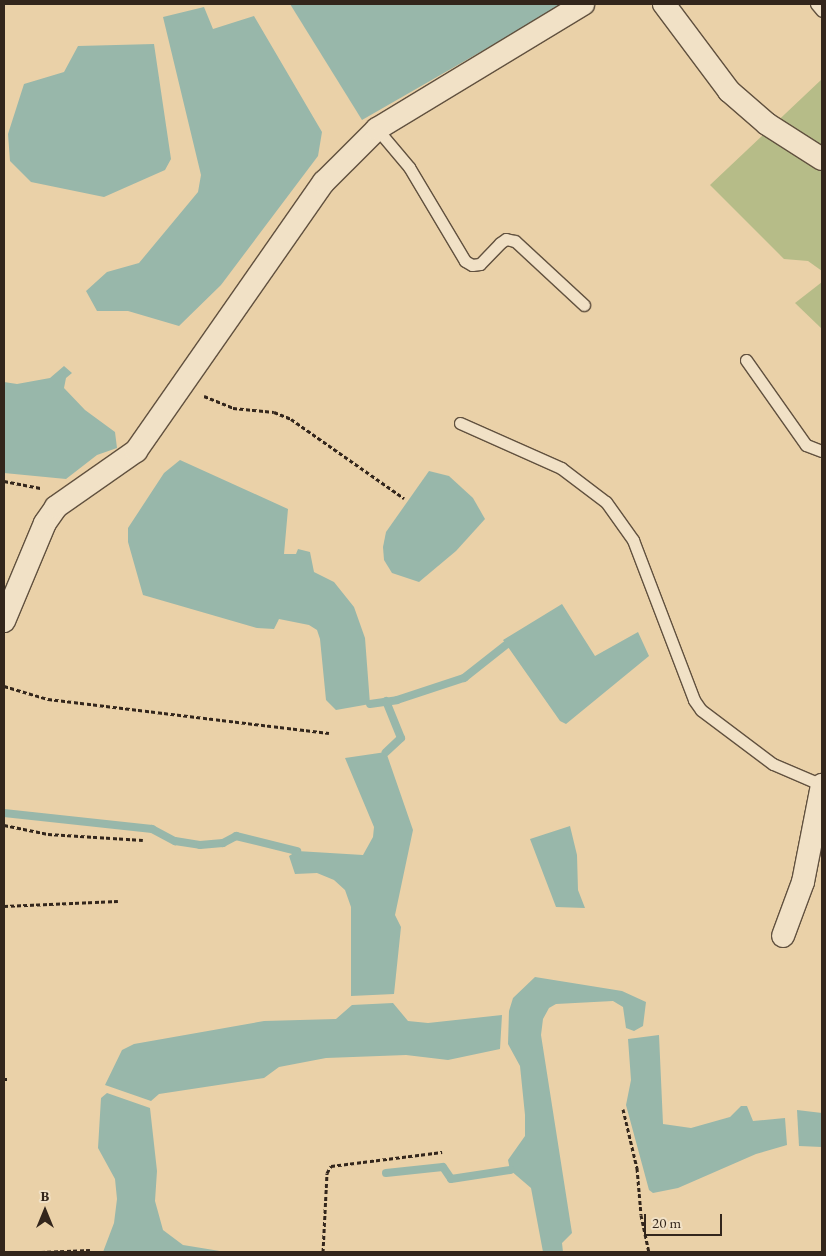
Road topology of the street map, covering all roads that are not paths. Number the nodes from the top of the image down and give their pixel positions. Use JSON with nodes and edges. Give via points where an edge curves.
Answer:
{"nodes":[{"id":1,"x":583,"y":4,"type":"edge"},
{"id":2,"x":664,"y":4,"type":"edge"},
{"id":3,"x":816,"y":4,"type":"edge"},
{"id":4,"x":822,"y":11,"type":"edge"},
{"id":5,"x":377,"y":130,"type":"junction"},
{"id":6,"x":822,"y":159,"type":"edge"},
{"id":7,"x":584,"y":305,"type":"dead end"},
{"id":8,"x":746,"y":360,"type":"dead end"},
{"id":9,"x":460,"y":423,"type":"dead end"},
{"id":10,"x":822,"y":451,"type":"edge"},
{"id":11,"x":4,"y":621,"type":"edge"},
{"id":12,"x":822,"y":785,"type":"edge"},
{"id":13,"x":817,"y":839,"type":"edge"},
{"id":14,"x":783,"y":936,"type":"dead end"}],
"edges":[{"from":1,"to":5,"type":"street"},
{"from":2,"to":6,"type":"street","via":[[729,91],[767,124]]},
{"from":3,"to":4,"type":"lane"},
{"from":5,"to":7,"type":"lane","via":[[408,167],[465,261],[472,265],[480,264],[506,239],[515,241]]},
{"from":5,"to":11,"type":"street","via":[[324,182],[136,451],[56,507],[45,523]]},
{"from":8,"to":10,"type":"lane","via":[[806,445]]},
{"from":9,"to":12,"type":"lane","via":[[561,468],[606,502],[633,540],[694,700],[701,710],[773,764]]},
{"from":12,"to":13,"type":"street"},
{"from":13,"to":14,"type":"street","via":[[798,902]]}]}
